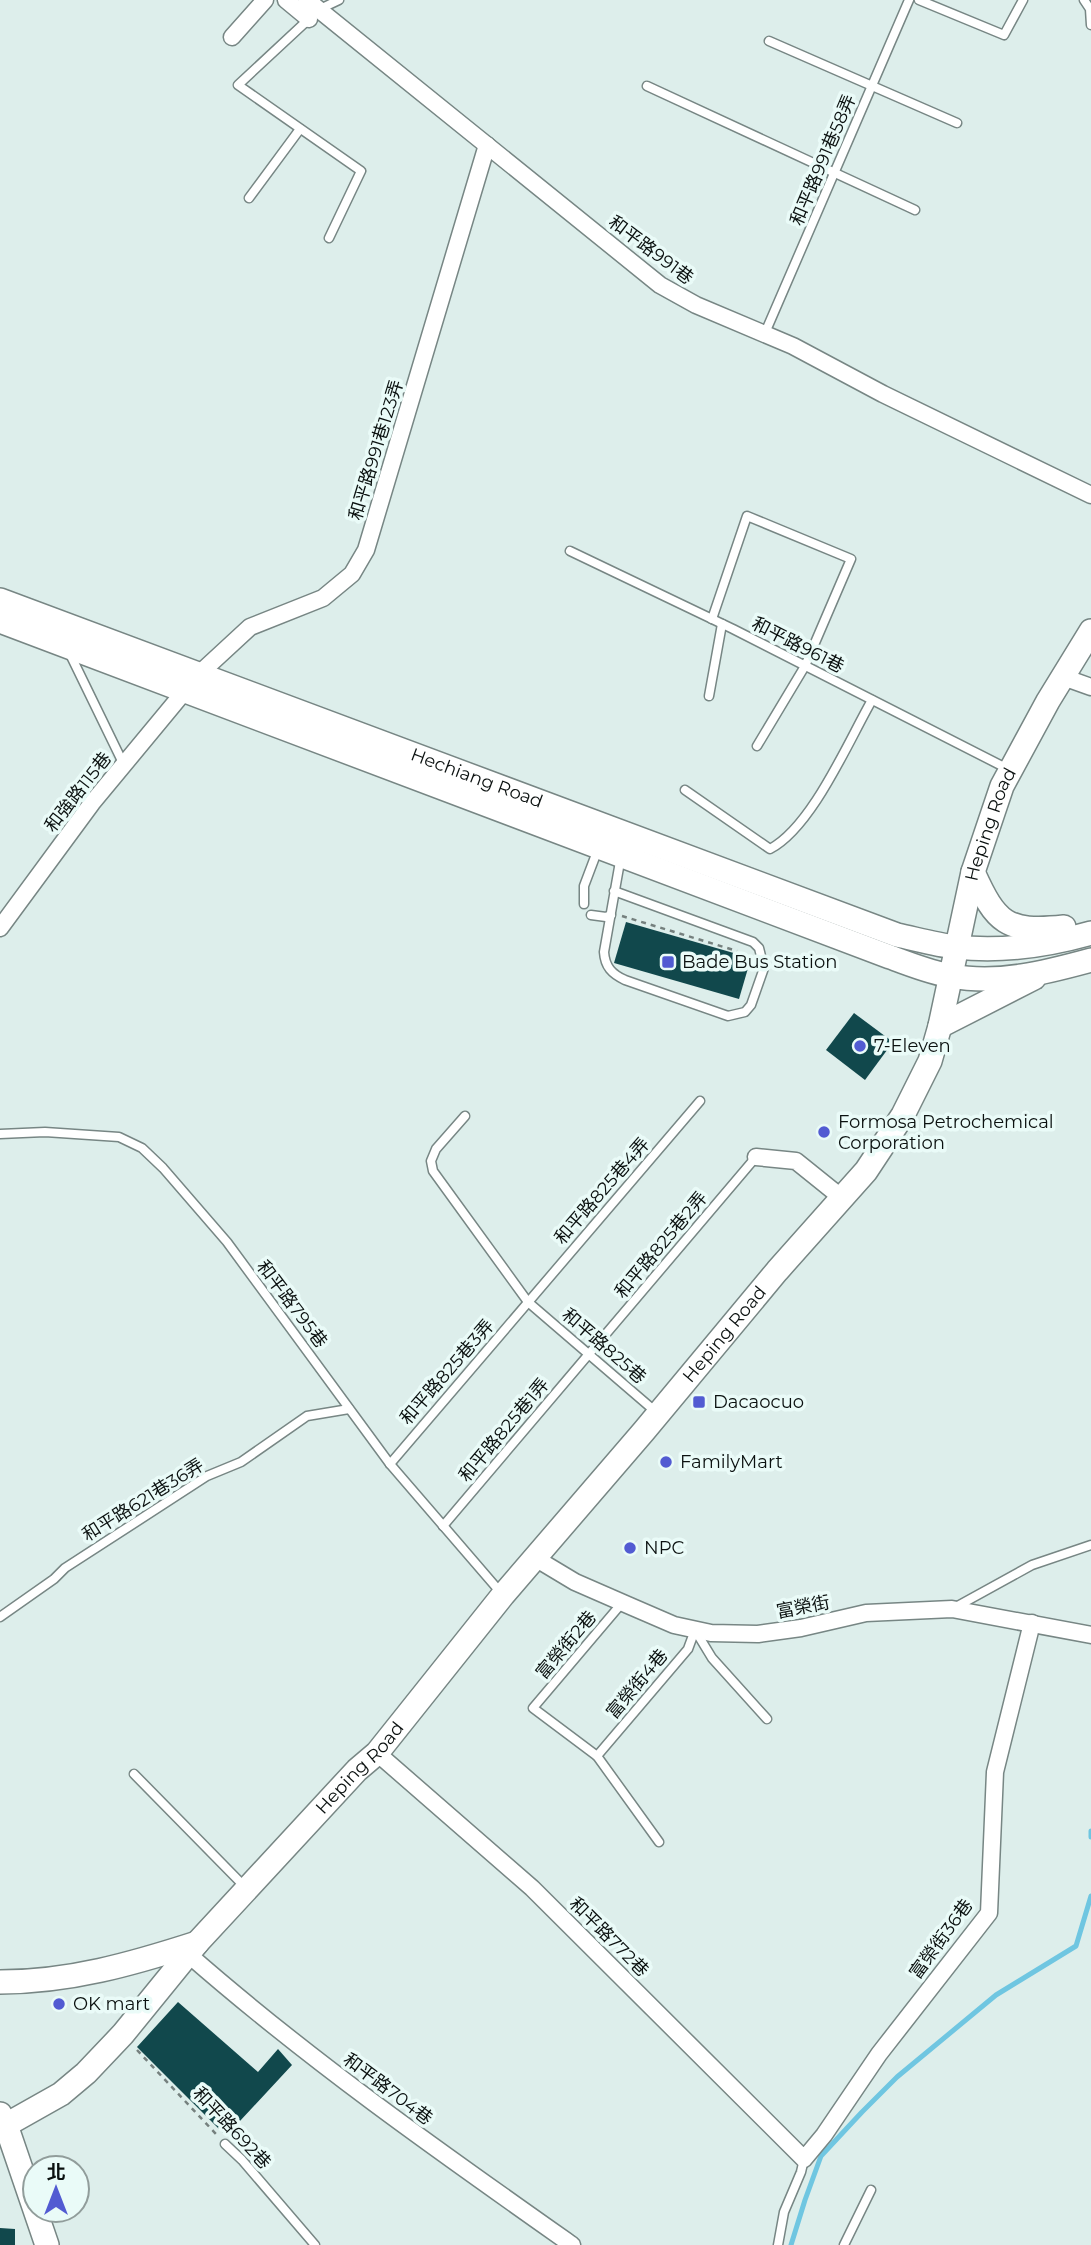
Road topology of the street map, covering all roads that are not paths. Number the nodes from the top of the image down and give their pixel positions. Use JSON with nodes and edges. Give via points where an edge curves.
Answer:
{"nodes":[{"id":1,"x":265,"y":0,"type":"edge"},
{"id":2,"x":286,"y":0,"type":"edge"},
{"id":3,"x":339,"y":0,"type":"edge"},
{"id":4,"x":909,"y":0,"type":"edge"},
{"id":5,"x":919,"y":0,"type":"edge"},
{"id":6,"x":1023,"y":0,"type":"edge"},
{"id":7,"x":1084,"y":0,"type":"edge"},
{"id":8,"x":312,"y":9,"type":"edge"},
{"id":9,"x":1091,"y":24,"type":"edge"},
{"id":10,"x":232,"y":37,"type":"dead end"},
{"id":11,"x":769,"y":40,"type":"dead end"},
{"id":12,"x":873,"y":85,"type":"junction"},
{"id":13,"x":647,"y":86,"type":"dead end"},
{"id":14,"x":957,"y":123,"type":"dead end"},
{"id":15,"x":300,"y":129,"type":"junction"},
{"id":16,"x":487,"y":145,"type":"junction"},
{"id":17,"x":835,"y":172,"type":"junction"},
{"id":18,"x":249,"y":198,"type":"dead end"},
{"id":19,"x":915,"y":210,"type":"dead end"},
{"id":20,"x":329,"y":238,"type":"dead end"},
{"id":21,"x":765,"y":333,"type":"junction"},
{"id":22,"x":1091,"y":495,"type":"edge"},
{"id":23,"x":570,"y":551,"type":"dead end"},
{"id":24,"x":0,"y":600,"type":"edge"},
{"id":25,"x":712,"y":619,"type":"junction"},
{"id":26,"x":0,"y":621,"type":"edge"},
{"id":27,"x":722,"y":624,"type":"junction"},
{"id":28,"x":1091,"y":631,"type":"edge"},
{"id":29,"x":66,"y":646,"type":"junction"},
{"id":30,"x":804,"y":666,"type":"junction"},
{"id":31,"x":1063,"y":677,"type":"junction"},
{"id":32,"x":191,"y":684,"type":"junction"},
{"id":33,"x":1091,"y":687,"type":"edge"},
{"id":34,"x":709,"y":696,"type":"dead end"},
{"id":35,"x":872,"y":700,"type":"junction"},
{"id":36,"x":757,"y":746,"type":"dead end"},
{"id":37,"x":124,"y":765,"type":"junction"},
{"id":38,"x":1010,"y":770,"type":"junction"},
{"id":39,"x":685,"y":790,"type":"dead end"},
{"id":40,"x":602,"y":837,"type":"junction"},
{"id":41,"x":625,"y":846,"type":"junction"},
{"id":42,"x":973,"y":872,"type":"junction"},
{"id":43,"x":614,"y":891,"type":"junction"},
{"id":44,"x":584,"y":904,"type":"dead end"},
{"id":45,"x":591,"y":915,"type":"dead end"},
{"id":46,"x":611,"y":915,"type":"junction"},
{"id":47,"x":1091,"y":923,"type":"edge"},
{"id":48,"x":0,"y":929,"type":"edge"},
{"id":49,"x":1091,"y":933,"type":"edge"},
{"id":50,"x":956,"y":947,"type":"junction"},
{"id":51,"x":1091,"y":960,"type":"edge"},
{"id":52,"x":1045,"y":972,"type":"junction"},
{"id":53,"x":952,"y":976,"type":"junction"},
{"id":54,"x":940,"y":1026,"type":"junction"},
{"id":55,"x":700,"y":1101,"type":"dead end"},
{"id":56,"x":465,"y":1116,"type":"dead end"},
{"id":57,"x":0,"y":1134,"type":"edge"},
{"id":58,"x":756,"y":1157,"type":"joint"},
{"id":59,"x":842,"y":1198,"type":"junction"},
{"id":60,"x":528,"y":1302,"type":"junction"},
{"id":61,"x":589,"y":1354,"type":"junction"},
{"id":62,"x":349,"y":1409,"type":"junction"},
{"id":63,"x":659,"y":1414,"type":"junction"},
{"id":64,"x":390,"y":1464,"type":"junction"},
{"id":65,"x":443,"y":1526,"type":"junction"},
{"id":66,"x":1091,"y":1545,"type":"edge"},
{"id":67,"x":535,"y":1558,"type":"junction"},
{"id":68,"x":503,"y":1595,"type":"junction"},
{"id":69,"x":622,"y":1603,"type":"junction"},
{"id":70,"x":952,"y":1609,"type":"junction"},
{"id":71,"x":0,"y":1617,"type":"edge"},
{"id":72,"x":1032,"y":1623,"type":"junction"},
{"id":73,"x":695,"y":1630,"type":"junction"},
{"id":74,"x":1091,"y":1635,"type":"edge"},
{"id":75,"x":768,"y":1719,"type":"dead end"},
{"id":76,"x":377,"y":1752,"type":"junction"},
{"id":77,"x":597,"y":1756,"type":"junction"},
{"id":78,"x":134,"y":1774,"type":"dead end"},
{"id":79,"x":659,"y":1842,"type":"dead end"},
{"id":80,"x":248,"y":1890,"type":"junction"},
{"id":81,"x":192,"y":1949,"type":"junction"},
{"id":82,"x":0,"y":1982,"type":"edge"},
{"id":83,"x":3,"y":2119,"type":"edge"},
{"id":84,"x":225,"y":2144,"type":"road end"},
{"id":85,"x":804,"y":2158,"type":"junction"},
{"id":86,"x":871,"y":2190,"type":"dead end"},
{"id":87,"x":47,"y":2245,"type":"edge"},
{"id":88,"x":315,"y":2245,"type":"edge"},
{"id":89,"x":572,"y":2245,"type":"edge"},
{"id":90,"x":778,"y":2245,"type":"edge"},
{"id":91,"x":844,"y":2245,"type":"edge"}],
"edges":[{"from":1,"to":10,"type":"street"},
{"from":2,"to":8,"type":"street","name":"和平路991巷"},
{"from":3,"to":8,"type":"lane"},
{"from":4,"to":12,"type":"lane","name":"和平路991巷58弄"},
{"from":5,"to":6,"type":"lane","via":[[1004,35]]},
{"from":7,"to":9,"type":"lane"},
{"from":8,"to":15,"type":"lane","via":[[238,85]]},
{"from":8,"to":16,"type":"street","name":"和平路991巷"},
{"from":11,"to":12,"type":"lane"},
{"from":12,"to":14,"type":"lane"},
{"from":12,"to":17,"type":"lane","name":"和平路991巷58弄"},
{"from":13,"to":17,"type":"lane"},
{"from":15,"to":18,"type":"lane"},
{"from":15,"to":20,"type":"lane","via":[[361,172]]},
{"from":16,"to":21,"type":"street","name":"和平路991巷","via":[[660,285]]},
{"from":16,"to":32,"type":"street","name":"和平路991巷123弄","via":[[366,550],[352,574],[323,598],[250,627]]},
{"from":17,"to":19,"type":"lane"},
{"from":17,"to":21,"type":"lane","name":"和平路991巷58弄"},
{"from":21,"to":22,"type":"street","name":"和平路991巷"},
{"from":23,"to":25,"type":"lane","name":"和平路961巷"},
{"from":24,"to":32,"type":"street","name":"Hechiang Road"},
{"from":25,"to":27,"type":"lane","name":"和平路961巷"},
{"from":25,"to":30,"type":"lane","via":[[747,516],[851,559]]},
{"from":26,"to":29,"type":"street","name":"Hechiang Road"},
{"from":27,"to":30,"type":"lane","name":"和平路961巷"},
{"from":27,"to":34,"type":"lane"},
{"from":28,"to":31,"type":"street","name":"Heping Road"},
{"from":29,"to":32,"type":"street","name":"Hechiang Road"},
{"from":29,"to":37,"type":"lane"},
{"from":30,"to":35,"type":"lane","name":"和平路961巷"},
{"from":30,"to":36,"type":"lane"},
{"from":31,"to":33,"type":"street"},
{"from":31,"to":38,"type":"street","name":"Heping Road"},
{"from":32,"to":37,"type":"street","name":"和強路115巷"},
{"from":32,"to":40,"type":"street","name":"Hechiang Road"},
{"from":35,"to":38,"type":"lane","name":"和平路961巷"},
{"from":35,"to":39,"type":"lane","via":[[811,809],[770,849]]},
{"from":37,"to":48,"type":"street","name":"和強路115巷"},
{"from":38,"to":42,"type":"street","name":"Heping Road"},
{"from":40,"to":41,"type":"street","name":"Hechiang Road"},
{"from":40,"to":44,"type":"lane","via":[[584,886]]},
{"from":41,"to":43,"type":"lane"},
{"from":41,"to":50,"type":"street","name":"Hechiang Road","via":[[897,935]]},
{"from":41,"to":53,"type":"street","name":"Hechiang Road","via":[[890,957]]},
{"from":42,"to":47,"type":"street","via":[[989,907],[1010,925],[1060,928]]},
{"from":42,"to":50,"type":"street","name":"Heping Road"},
{"from":43,"to":46,"type":"lane"},
{"from":43,"to":46,"type":"lane","via":[[753,942],[764,968],[751,1005],[745,1013],[728,1016],[611,972],[604,961]]},
{"from":45,"to":46,"type":"lane"},
{"from":49,"to":50,"type":"street","name":"Hechiang Road","via":[[998,948]]},
{"from":50,"to":53,"type":"street","name":"Heping Road"},
{"from":51,"to":52,"type":"street"},
{"from":52,"to":53,"type":"street","name":"Hechiang Road","via":[[983,979]]},
{"from":52,"to":54,"type":"street"},
{"from":53,"to":54,"type":"street","name":"Heping Road"},
{"from":54,"to":59,"type":"street","name":"Heping Road","via":[[903,1115]]},
{"from":55,"to":60,"type":"lane","name":"和平路825巷4弄"},
{"from":56,"to":60,"type":"lane","name":"和平路825巷","via":[[436,1149],[430,1161],[433,1171]]},
{"from":57,"to":62,"type":"lane","name":"和平路795巷","via":[[119,1137],[142,1149],[227,1242]]},
{"from":58,"to":59,"type":"street","via":[[796,1161]]},
{"from":58,"to":61,"type":"lane","name":"和平路825巷2弄"},
{"from":59,"to":63,"type":"street","name":"Heping Road"},
{"from":60,"to":61,"type":"lane","name":"和平路825巷"},
{"from":60,"to":64,"type":"lane","name":"和平路825巷3弄"},
{"from":61,"to":63,"type":"lane","name":"和平路825巷"},
{"from":61,"to":65,"type":"lane","name":"和平路825巷1弄"},
{"from":62,"to":64,"type":"lane","name":"和平路795巷"},
{"from":62,"to":71,"type":"lane","name":"和平路621巷36弄","via":[[307,1416],[241,1462],[206,1476],[65,1568]]},
{"from":63,"to":67,"type":"street","name":"Heping Road"},
{"from":64,"to":65,"type":"lane","name":"和平路795巷"},
{"from":65,"to":68,"type":"lane","name":"和平路795巷"},
{"from":66,"to":70,"type":"lane","via":[[1032,1565]]},
{"from":67,"to":68,"type":"street","name":"Heping Road"},
{"from":67,"to":69,"type":"street","name":"富榮街"},
{"from":68,"to":76,"type":"street","name":"Heping Road"},
{"from":69,"to":73,"type":"street","name":"富榮街"},
{"from":69,"to":77,"type":"lane","name":"富榮街2巷","via":[[533,1708]]},
{"from":70,"to":72,"type":"street","name":"富榮街"},
{"from":70,"to":73,"type":"street","name":"富榮街","via":[[866,1613],[758,1634]]},
{"from":72,"to":74,"type":"street","name":"富榮街"},
{"from":72,"to":85,"type":"street","name":"富榮街36巷","via":[[995,1772],[989,1913]]},
{"from":73,"to":75,"type":"lane","via":[[712,1658]]},
{"from":73,"to":77,"type":"lane","name":"富榮街4巷","via":[[688,1649]]},
{"from":76,"to":80,"type":"street","name":"Heping Road"},
{"from":76,"to":85,"type":"street","name":"和平路772巷","via":[[532,1888]]},
{"from":77,"to":79,"type":"lane"},
{"from":78,"to":80,"type":"lane"},
{"from":80,"to":81,"type":"street","name":"Heping Road"},
{"from":81,"to":82,"type":"street","name":"Heping Road","via":[[76,1977]]},
{"from":81,"to":83,"type":"street","name":"Heping Road","via":[[86,2073],[61,2094]]},
{"from":81,"to":89,"type":"street","name":"和平路704巷","via":[[245,2004],[405,2127]]},
{"from":83,"to":87,"type":"street"},
{"from":84,"to":88,"type":"lane","name":"和平路692巷"},
{"from":85,"to":90,"type":"lane","via":[[784,2211]]},
{"from":86,"to":91,"type":"lane"}]}
